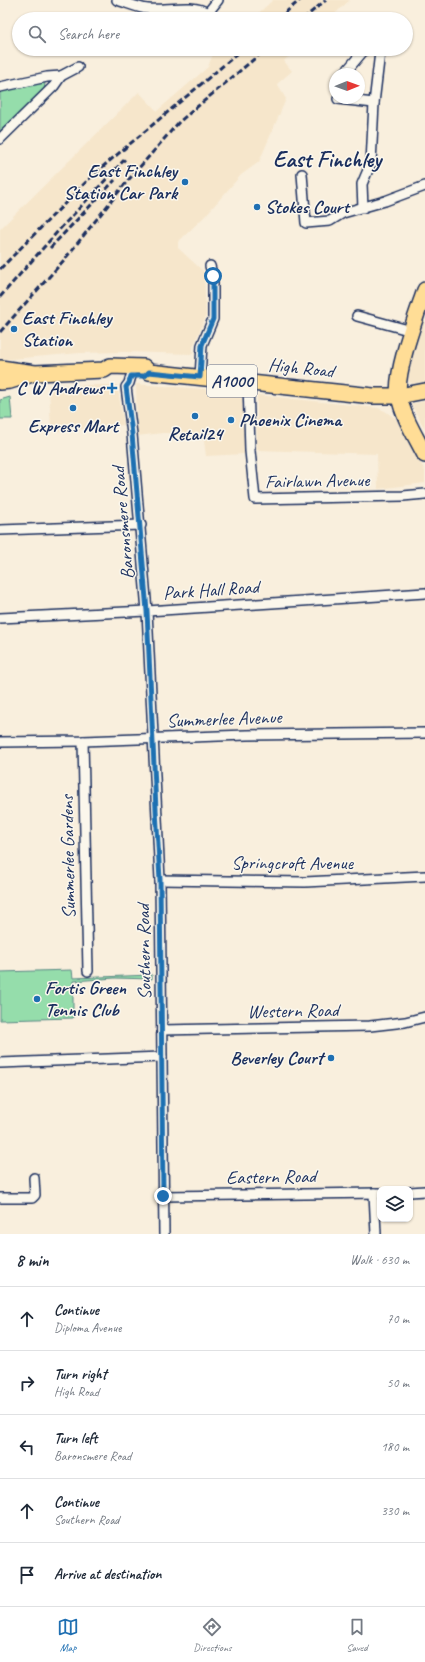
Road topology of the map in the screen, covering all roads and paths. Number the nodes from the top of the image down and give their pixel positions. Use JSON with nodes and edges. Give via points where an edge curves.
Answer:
{"nodes":[{"id":1,"x":117,"y":0,"type":"edge"},
{"id":2,"x":218,"y":0,"type":"edge"},
{"id":3,"x":202,"y":12,"type":"edge"},
{"id":4,"x":208,"y":12,"type":"edge"},
{"id":5,"x":359,"y":56,"type":"edge"},
{"id":6,"x":380,"y":56,"type":"edge"},
{"id":7,"x":78,"y":67,"type":"dead end"},
{"id":8,"x":349,"y":68,"type":"edge"},
{"id":9,"x":61,"y":76,"type":"junction"},
{"id":10,"x":0,"y":88,"type":"edge"},
{"id":11,"x":365,"y":102,"type":"edge"},
{"id":12,"x":374,"y":103,"type":"junction"},
{"id":13,"x":0,"y":139,"type":"edge"},
{"id":14,"x":302,"y":174,"type":"dead end"},
{"id":15,"x":425,"y":186,"type":"edge"},
{"id":16,"x":363,"y":208,"type":"junction"},
{"id":17,"x":210,"y":266,"type":"dead end"},
{"id":18,"x":425,"y":290,"type":"edge"},
{"id":19,"x":357,"y":316,"type":"dead end"},
{"id":20,"x":412,"y":331,"type":"junction"},
{"id":21,"x":0,"y":368,"type":"edge"},
{"id":22,"x":104,"y":370,"type":"junction"},
{"id":23,"x":149,"y":372,"type":"junction"},
{"id":24,"x":35,"y":373,"type":"junction"},
{"id":25,"x":200,"y":377,"type":"junction"},
{"id":26,"x":128,"y":381,"type":"junction"},
{"id":27,"x":0,"y":382,"type":"edge"},
{"id":28,"x":248,"y":382,"type":"junction"},
{"id":29,"x":425,"y":391,"type":"edge"},
{"id":30,"x":399,"y":396,"type":"junction"},
{"id":31,"x":425,"y":455,"type":"edge"},
{"id":32,"x":425,"y":494,"type":"edge"},
{"id":33,"x":141,"y":525,"type":"junction"},
{"id":34,"x":0,"y":530,"type":"edge"},
{"id":35,"x":425,"y":593,"type":"edge"},
{"id":36,"x":147,"y":611,"type":"junction"},
{"id":37,"x":0,"y":618,"type":"edge"},
{"id":38,"x":149,"y":670,"type":"joint"},
{"id":39,"x":425,"y":733,"type":"edge"},
{"id":40,"x":153,"y":738,"type":"junction"},
{"id":41,"x":83,"y":741,"type":"junction"},
{"id":42,"x":0,"y":742,"type":"edge"},
{"id":43,"x":425,"y":876,"type":"edge"},
{"id":44,"x":160,"y":880,"type":"junction"},
{"id":45,"x":88,"y":971,"type":"dead end"},
{"id":46,"x":425,"y":1017,"type":"edge"},
{"id":47,"x":162,"y":1030,"type":"junction"},
{"id":48,"x":162,"y":1057,"type":"junction"},
{"id":49,"x":0,"y":1063,"type":"edge"},
{"id":50,"x":34,"y":1178,"type":"dead end"},
{"id":51,"x":425,"y":1191,"type":"edge"},
{"id":52,"x":413,"y":1192,"type":"edge"},
{"id":53,"x":377,"y":1193,"type":"edge"},
{"id":54,"x":163,"y":1196,"type":"junction"},
{"id":55,"x":0,"y":1198,"type":"edge"},
{"id":56,"x":164,"y":1234,"type":"edge"},
{"id":57,"x":376,"y":1234,"type":"edge"}],
"edges":[{"from":1,"to":3,"type":"street","via":[[146,9],[198,8]]},
{"from":2,"to":4,"type":"street"},
{"from":5,"to":8,"type":"street"},
{"from":6,"to":12,"type":"street"},
{"from":7,"to":9,"type":"street"},
{"from":9,"to":10,"type":"street"},
{"from":9,"to":13,"type":"street"},
{"from":11,"to":12,"type":"street"},
{"from":12,"to":16,"type":"street","via":[[371,163],[362,184]]},
{"from":14,"to":16,"type":"street","via":[[306,223],[330,221],[343,213]]},
{"from":15,"to":16,"type":"street"},
{"from":17,"to":25,"type":"street","via":[[213,276],[213,319],[202,345]]},
{"from":18,"to":20,"type":"main road"},
{"from":19,"to":20,"type":"street"},
{"from":20,"to":30,"type":"main road","via":[[400,372]]},
{"from":21,"to":24,"type":"main road","name":"High Road","number":"A1000"},
{"from":22,"to":23,"type":"main road","name":"High Road","number":"A1000","via":[[110,366],[144,367]]},
{"from":22,"to":24,"type":"main road","name":"High Road","number":"A1000"},
{"from":22,"to":26,"type":"main road","name":"High Road","number":"A1000","via":[[109,375]]},
{"from":23,"to":25,"type":"main road","name":"High Road","number":"A1000"},
{"from":23,"to":26,"type":"main road","name":"High Road","number":"A1000","via":[[145,376]]},
{"from":24,"to":27,"type":"main road","name":"High Road","number":"A1000"},
{"from":25,"to":28,"type":"main road","name":"High Road","number":"A1000"},
{"from":26,"to":33,"type":"street","name":"Baronsmere Road"},
{"from":28,"to":30,"type":"main road","name":"High Road","number":"A1000","via":[[374,396]]},
{"from":28,"to":32,"type":"street","name":"Fairlawn Avenue","via":[[250,451],[255,499]]},
{"from":29,"to":30,"type":"main road","name":"High Road","number":"A1000"},
{"from":30,"to":31,"type":"main road"},
{"from":33,"to":34,"type":"street"},
{"from":33,"to":36,"type":"street","name":"Baronsmere Road"},
{"from":35,"to":36,"type":"street","name":"Park Hall Road"},
{"from":36,"to":37,"type":"street","name":"Park Hall Road"},
{"from":36,"to":38,"type":"street","name":"Baronsmere Road"},
{"from":38,"to":40,"type":"street","name":"Southern Road"},
{"from":39,"to":40,"type":"street","name":"Summerlee Avenue"},
{"from":40,"to":41,"type":"street","name":"Summerlee Avenue"},
{"from":40,"to":44,"type":"street","name":"Southern Road"},
{"from":41,"to":42,"type":"street","name":"Summerlee Avenue"},
{"from":41,"to":45,"type":"street","name":"Summerlee Gardens"},
{"from":43,"to":44,"type":"street","name":"Springcroft Avenue","via":[[306,882]]},
{"from":44,"to":47,"type":"street","name":"Southern Road"},
{"from":46,"to":47,"type":"street","name":"Western Road","via":[[370,1026]]},
{"from":47,"to":48,"type":"street","name":"Southern Road"},
{"from":48,"to":49,"type":"street"},
{"from":48,"to":54,"type":"street","name":"Southern Road"},
{"from":50,"to":55,"type":"street","via":[[32,1198]]},
{"from":51,"to":52,"type":"street"},
{"from":53,"to":54,"type":"street","name":"Eastern Road"},
{"from":53,"to":57,"type":"street"},
{"from":54,"to":56,"type":"street","name":"Southern Road"}]}
